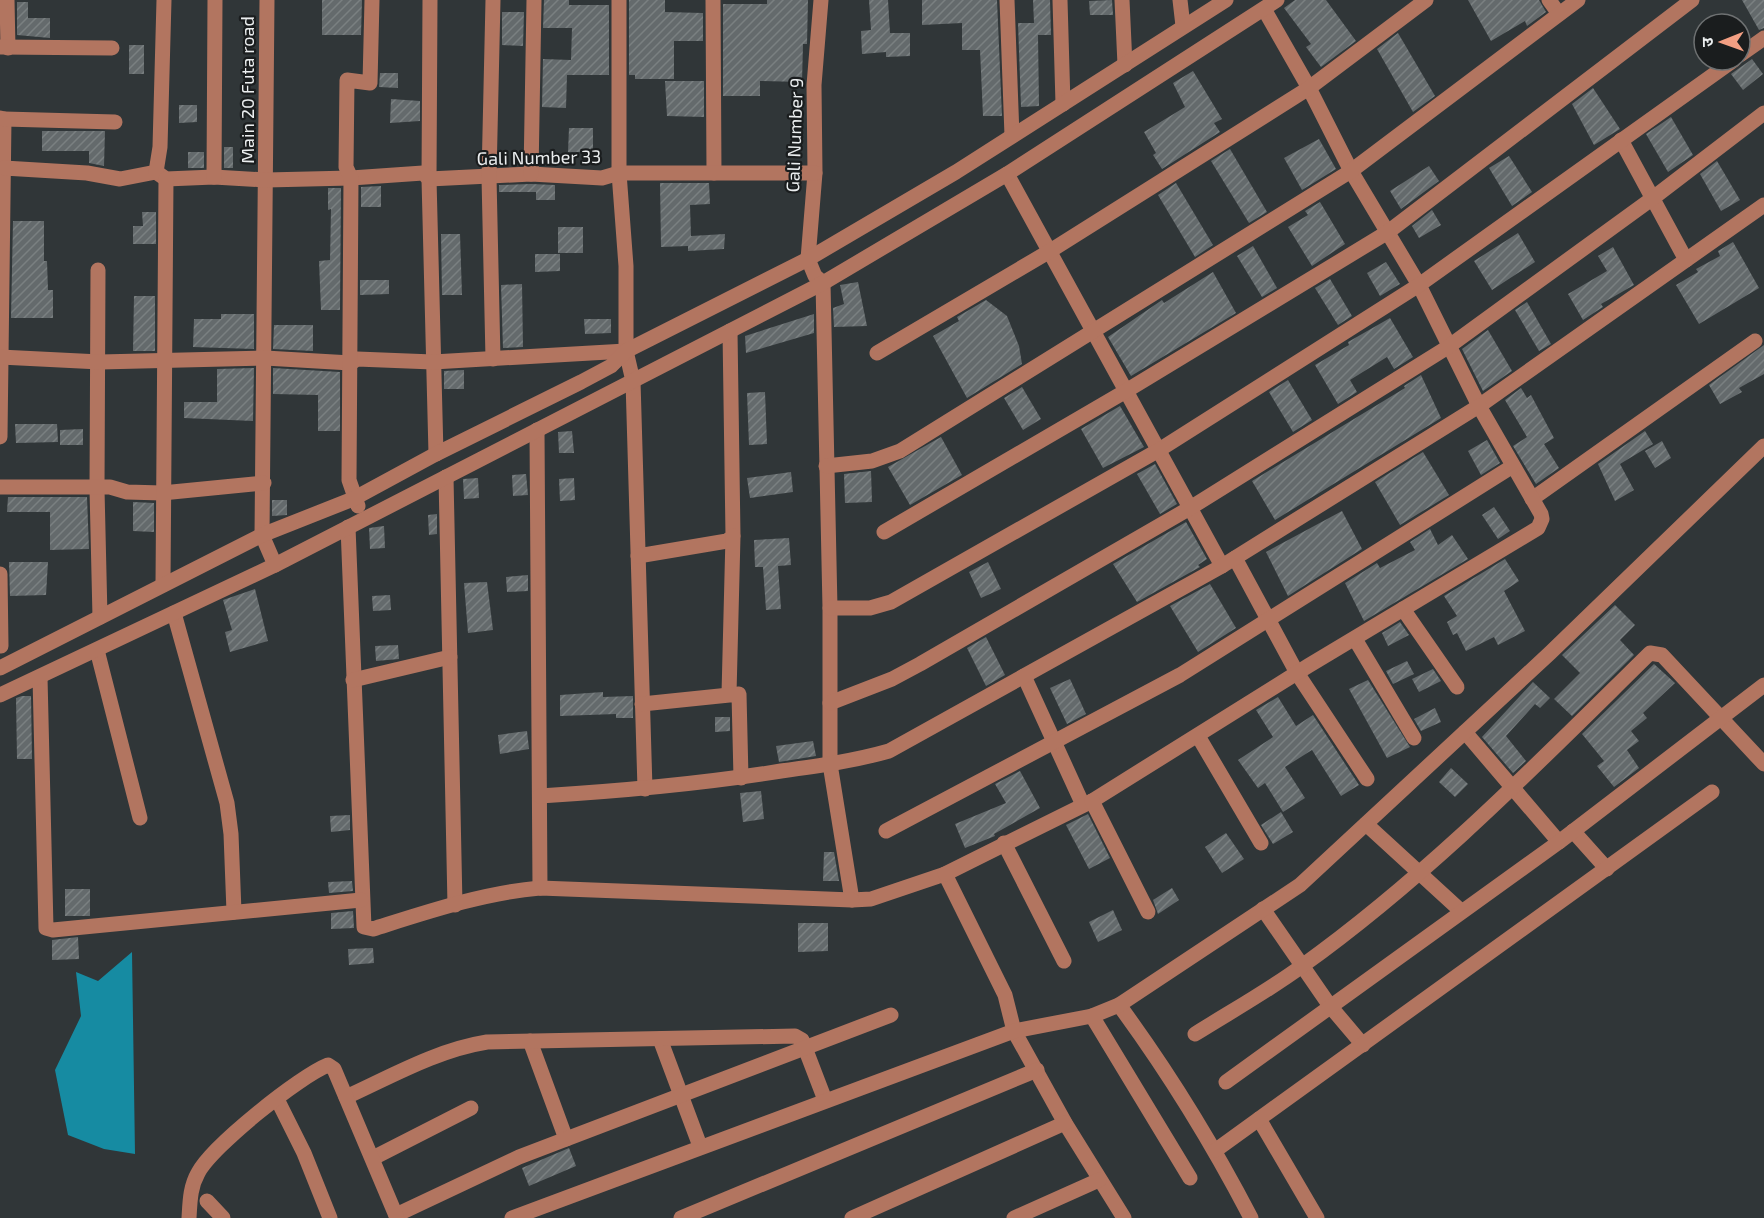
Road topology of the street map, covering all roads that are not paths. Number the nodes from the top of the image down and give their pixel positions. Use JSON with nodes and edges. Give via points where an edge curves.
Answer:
{"nodes":[{"id":1,"x":7,"y":0,"type":"edge"},
{"id":2,"x":164,"y":0,"type":"edge"},
{"id":3,"x":215,"y":0,"type":"edge"},
{"id":4,"x":267,"y":0,"type":"edge"},
{"id":5,"x":372,"y":0,"type":"edge"},
{"id":6,"x":430,"y":0,"type":"edge"},
{"id":7,"x":493,"y":0,"type":"edge"},
{"id":8,"x":534,"y":0,"type":"edge"},
{"id":9,"x":619,"y":0,"type":"edge"},
{"id":10,"x":713,"y":0,"type":"edge"},
{"id":11,"x":821,"y":0,"type":"edge"},
{"id":12,"x":1007,"y":0,"type":"edge"},
{"id":13,"x":1060,"y":0,"type":"edge"},
{"id":14,"x":1122,"y":0,"type":"edge"},
{"id":15,"x":1180,"y":0,"type":"edge"},
{"id":16,"x":1226,"y":0,"type":"edge"},
{"id":17,"x":1426,"y":0,"type":"edge"},
{"id":18,"x":1550,"y":0,"type":"edge"},
{"id":19,"x":1578,"y":0,"type":"edge"},
{"id":20,"x":1692,"y":0,"type":"edge"},
{"id":21,"x":1270,"y":5,"type":"edge"},
{"id":22,"x":1559,"y":14,"type":"junction"},
{"id":23,"x":1183,"y":27,"type":"junction"},
{"id":24,"x":4,"y":48,"type":"edge"},
{"id":25,"x":112,"y":48,"type":"dead end"},
{"id":26,"x":1125,"y":64,"type":"junction"},
{"id":27,"x":1717,"y":72,"type":"edge"},
{"id":28,"x":1309,"y":88,"type":"junction"},
{"id":29,"x":1063,"y":104,"type":"junction"},
{"id":30,"x":1764,"y":113,"type":"edge"},
{"id":31,"x":2,"y":119,"type":"edge"},
{"id":32,"x":115,"y":122,"type":"dead end"},
{"id":33,"x":1012,"y":136,"type":"junction"},
{"id":34,"x":1621,"y":141,"type":"junction"},
{"id":35,"x":4,"y":168,"type":"junction"},
{"id":36,"x":1351,"y":171,"type":"junction"},
{"id":37,"x":619,"y":173,"type":"junction"},
{"id":38,"x":714,"y":173,"type":"junction"},
{"id":39,"x":531,"y":174,"type":"junction"},
{"id":40,"x":814,"y":174,"type":"junction"},
{"id":41,"x":1007,"y":174,"type":"junction"},
{"id":42,"x":161,"y":175,"type":"junction"},
{"id":43,"x":214,"y":177,"type":"junction"},
{"id":44,"x":489,"y":177,"type":"junction"},
{"id":45,"x":351,"y":178,"type":"junction"},
{"id":46,"x":429,"y":179,"type":"junction"},
{"id":47,"x":266,"y":180,"type":"junction"},
{"id":48,"x":1653,"y":198,"type":"junction"},
{"id":49,"x":1764,"y":205,"type":"edge"},
{"id":50,"x":2,"y":217,"type":"edge"},
{"id":51,"x":1388,"y":232,"type":"junction"},
{"id":52,"x":1050,"y":251,"type":"junction"},
{"id":53,"x":1686,"y":260,"type":"junction"},
{"id":54,"x":98,"y":270,"type":"dead end"},
{"id":55,"x":815,"y":272,"type":"junction"},
{"id":56,"x":1419,"y":285,"type":"junction"},
{"id":57,"x":730,"y":331,"type":"junction"},
{"id":58,"x":1095,"y":332,"type":"junction"},
{"id":59,"x":1755,"y":341,"type":"dead end"},
{"id":60,"x":1448,"y":347,"type":"junction"},
{"id":61,"x":626,"y":351,"type":"junction"},
{"id":62,"x":877,"y":354,"type":"dead end"},
{"id":63,"x":1,"y":357,"type":"edge"},
{"id":64,"x":265,"y":358,"type":"junction"},
{"id":65,"x":493,"y":359,"type":"junction"},
{"id":66,"x":100,"y":362,"type":"junction"},
{"id":67,"x":164,"y":362,"type":"junction"},
{"id":68,"x":433,"y":362,"type":"junction"},
{"id":69,"x":351,"y":363,"type":"junction"},
{"id":70,"x":633,"y":381,"type":"junction"},
{"id":71,"x":1126,"y":391,"type":"junction"},
{"id":72,"x":1479,"y":406,"type":"junction"},
{"id":73,"x":538,"y":418,"type":"junction"},
{"id":74,"x":499,"y":435,"type":"junction"},
{"id":75,"x":0,"y":437,"type":"edge"},
{"id":76,"x":1764,"y":446,"type":"edge"},
{"id":77,"x":1159,"y":450,"type":"junction"},
{"id":78,"x":436,"y":454,"type":"junction"},
{"id":79,"x":826,"y":466,"type":"junction"},
{"id":80,"x":1513,"y":466,"type":"junction"},
{"id":81,"x":446,"y":477,"type":"junction"},
{"id":82,"x":264,"y":483,"type":"junction"},
{"id":83,"x":0,"y":488,"type":"edge"},
{"id":84,"x":97,"y":489,"type":"junction"},
{"id":85,"x":162,"y":493,"type":"junction"},
{"id":86,"x":1532,"y":499,"type":"junction"},
{"id":87,"x":1190,"y":507,"type":"junction"},
{"id":88,"x":358,"y":508,"type":"junction"},
{"id":89,"x":348,"y":527,"type":"junction"},
{"id":90,"x":884,"y":532,"type":"dead end"},
{"id":91,"x":732,"y":536,"type":"junction"},
{"id":92,"x":268,"y":551,"type":"junction"},
{"id":93,"x":638,"y":556,"type":"junction"},
{"id":94,"x":1228,"y":562,"type":"junction"},
{"id":95,"x":0,"y":574,"type":"edge"},
{"id":96,"x":163,"y":585,"type":"junction"},
{"id":97,"x":830,"y":608,"type":"junction"},
{"id":98,"x":1403,"y":609,"type":"junction"},
{"id":99,"x":174,"y":613,"type":"junction"},
{"id":100,"x":100,"y":617,"type":"junction"},
{"id":101,"x":1268,"y":621,"type":"junction"},
{"id":102,"x":1355,"y":639,"type":"junction"},
{"id":103,"x":0,"y":646,"type":"edge"},
{"id":104,"x":97,"y":650,"type":"junction"},
{"id":105,"x":450,"y":657,"type":"junction"},
{"id":106,"x":1297,"y":673,"type":"junction"},
{"id":107,"x":1024,"y":676,"type":"junction"},
{"id":108,"x":40,"y":677,"type":"junction"},
{"id":109,"x":3,"y":680,"type":"edge"},
{"id":110,"x":353,"y":680,"type":"junction"},
{"id":111,"x":1764,"y":685,"type":"edge"},
{"id":112,"x":1457,"y":687,"type":"dead end"},
{"id":113,"x":729,"y":694,"type":"junction"},
{"id":114,"x":830,"y":703,"type":"junction"},
{"id":115,"x":642,"y":704,"type":"junction"},
{"id":116,"x":1723,"y":717,"type":"junction"},
{"id":117,"x":1465,"y":732,"type":"junction"},
{"id":118,"x":1198,"y":736,"type":"junction"},
{"id":119,"x":1414,"y":738,"type":"dead end"},
{"id":120,"x":1055,"y":742,"type":"junction"},
{"id":121,"x":830,"y":764,"type":"junction"},
{"id":122,"x":1764,"y":764,"type":"edge"},
{"id":123,"x":741,"y":777,"type":"junction"},
{"id":124,"x":1367,"y":779,"type":"dead end"},
{"id":125,"x":1512,"y":788,"type":"junction"},
{"id":126,"x":645,"y":789,"type":"junction"},
{"id":127,"x":1712,"y":792,"type":"dead end"},
{"id":128,"x":540,"y":796,"type":"junction"},
{"id":129,"x":1087,"y":803,"type":"junction"},
{"id":130,"x":140,"y":818,"type":"dead end"},
{"id":131,"x":1366,"y":824,"type":"junction"},
{"id":132,"x":886,"y":831,"type":"dead end"},
{"id":133,"x":1573,"y":831,"type":"junction"},
{"id":134,"x":1558,"y":842,"type":"junction"},
{"id":135,"x":1004,"y":843,"type":"junction"},
{"id":136,"x":1261,"y":843,"type":"dead end"},
{"id":137,"x":1607,"y":869,"type":"junction"},
{"id":138,"x":1419,"y":872,"type":"junction"},
{"id":139,"x":945,"y":874,"type":"junction"},
{"id":140,"x":540,"y":888,"type":"junction"},
{"id":141,"x":361,"y":900,"type":"junction"},
{"id":142,"x":852,"y":900,"type":"junction"},
{"id":143,"x":455,"y":905,"type":"junction"},
{"id":144,"x":1263,"y":909,"type":"junction"},
{"id":145,"x":1461,"y":911,"type":"junction"},
{"id":146,"x":234,"y":912,"type":"junction"},
{"id":147,"x":1149,"y":912,"type":"dead end"},
{"id":148,"x":1064,"y":961,"type":"dead end"},
{"id":149,"x":1302,"y":966,"type":"junction"},
{"id":150,"x":1119,"y":1005,"type":"junction"},
{"id":151,"x":1330,"y":1006,"type":"junction"},
{"id":152,"x":891,"y":1015,"type":"dead end"},
{"id":153,"x":1092,"y":1016,"type":"junction"},
{"id":154,"x":1013,"y":1026,"type":"junction"},
{"id":155,"x":1194,"y":1035,"type":"dead end"},
{"id":156,"x":660,"y":1039,"type":"junction"},
{"id":157,"x":530,"y":1041,"type":"junction"},
{"id":158,"x":1363,"y":1045,"type":"junction"},
{"id":159,"x":805,"y":1047,"type":"junction"},
{"id":160,"x":1038,"y":1070,"type":"junction"},
{"id":161,"x":1226,"y":1082,"type":"dead end"},
{"id":162,"x":681,"y":1095,"type":"junction"},
{"id":163,"x":346,"y":1097,"type":"junction"},
{"id":164,"x":277,"y":1100,"type":"junction"},
{"id":165,"x":825,"y":1100,"type":"junction"},
{"id":166,"x":471,"y":1108,"type":"dead end"},
{"id":167,"x":1259,"y":1119,"type":"junction"},
{"id":168,"x":1065,"y":1123,"type":"junction"},
{"id":169,"x":566,"y":1139,"type":"junction"},
{"id":170,"x":700,"y":1146,"type":"junction"},
{"id":171,"x":1216,"y":1150,"type":"junction"},
{"id":172,"x":373,"y":1158,"type":"junction"},
{"id":173,"x":1190,"y":1178,"type":"dead end"},
{"id":174,"x":1099,"y":1180,"type":"junction"},
{"id":175,"x":207,"y":1201,"type":"dead end"},
{"id":176,"x":397,"y":1216,"type":"edge"},
{"id":177,"x":189,"y":1218,"type":"edge"},
{"id":178,"x":223,"y":1218,"type":"edge"},
{"id":179,"x":330,"y":1218,"type":"edge"},
{"id":180,"x":512,"y":1218,"type":"edge"},
{"id":181,"x":681,"y":1218,"type":"edge"},
{"id":182,"x":852,"y":1218,"type":"edge"},
{"id":183,"x":1014,"y":1218,"type":"edge"},
{"id":184,"x":1124,"y":1218,"type":"edge"},
{"id":185,"x":1251,"y":1218,"type":"edge"},
{"id":186,"x":1317,"y":1218,"type":"edge"}],
"edges":[{"from":1,"to":24,"type":"street"},
{"from":2,"to":42,"type":"street"},
{"from":3,"to":43,"type":"street"},
{"from":4,"to":47,"type":"street","name":"Main 20 Futa road"},
{"from":5,"to":45,"type":"street","via":[[370,83],[347,80],[346,167]]},
{"from":6,"to":46,"type":"street"},
{"from":7,"to":44,"type":"street"},
{"from":8,"to":39,"type":"street"},
{"from":9,"to":37,"type":"street"},
{"from":10,"to":38,"type":"street"},
{"from":11,"to":40,"type":"street","name":"Gali Number 9","via":[[814,85]]},
{"from":12,"to":33,"type":"street"},
{"from":13,"to":29,"type":"street"},
{"from":14,"to":26,"type":"street"},
{"from":15,"to":23,"type":"street"},
{"from":16,"to":23,"type":"street"},
{"from":17,"to":28,"type":"street"},
{"from":18,"to":22,"type":"street"},
{"from":19,"to":22,"type":"street"},
{"from":20,"to":51,"type":"street"},
{"from":21,"to":28,"type":"street"},
{"from":21,"to":41,"type":"street"},
{"from":22,"to":36,"type":"street"},
{"from":23,"to":26,"type":"street"},
{"from":24,"to":25,"type":"street"},
{"from":26,"to":29,"type":"street"},
{"from":27,"to":34,"type":"street"},
{"from":28,"to":36,"type":"street"},
{"from":28,"to":52,"type":"street"},
{"from":29,"to":33,"type":"street"},
{"from":30,"to":48,"type":"street"},
{"from":31,"to":32,"type":"street"},
{"from":31,"to":35,"type":"street"},
{"from":33,"to":55,"type":"street"},
{"from":34,"to":48,"type":"street"},
{"from":34,"to":56,"type":"street"},
{"from":35,"to":42,"type":"street","name":"Gali Number 33","via":[[120,179]]},
{"from":35,"to":50,"type":"street"},
{"from":36,"to":51,"type":"street"},
{"from":36,"to":58,"type":"street"},
{"from":37,"to":38,"type":"street","name":"Gali Number 33"},
{"from":37,"to":39,"type":"street","name":"Gali Number 33","via":[[602,178]]},
{"from":37,"to":61,"type":"street","via":[[626,266]]},
{"from":38,"to":40,"type":"street","name":"Gali Number 33"},
{"from":39,"to":44,"type":"street","name":"Gali Number 33"},
{"from":40,"to":55,"type":"street","name":"Gali Number 9"},
{"from":41,"to":52,"type":"street"},
{"from":41,"to":55,"type":"street"},
{"from":42,"to":43,"type":"street","name":"Gali Number 33"},
{"from":42,"to":67,"type":"street"},
{"from":43,"to":47,"type":"street","name":"Gali Number 33"},
{"from":44,"to":46,"type":"street","name":"Gali Number 33"},
{"from":44,"to":65,"type":"street"},
{"from":45,"to":46,"type":"street","name":"Gali Number 33","via":[[423,173]]},
{"from":45,"to":47,"type":"street","name":"Gali Number 33"},
{"from":45,"to":69,"type":"street"},
{"from":46,"to":68,"type":"street"},
{"from":47,"to":64,"type":"street","name":"Main 20 Futa road"},
{"from":48,"to":53,"type":"street"},
{"from":48,"to":60,"type":"street"},
{"from":49,"to":53,"type":"street"},
{"from":50,"to":63,"type":"street"},
{"from":51,"to":56,"type":"street"},
{"from":51,"to":71,"type":"street"},
{"from":52,"to":58,"type":"street"},
{"from":52,"to":62,"type":"street"},
{"from":53,"to":72,"type":"street"},
{"from":54,"to":66,"type":"street"},
{"from":55,"to":57,"type":"street"},
{"from":55,"to":61,"type":"street"},
{"from":55,"to":79,"type":"street","name":"Gali Number 9"},
{"from":56,"to":60,"type":"street"},
{"from":56,"to":77,"type":"street"},
{"from":57,"to":70,"type":"street"},
{"from":57,"to":91,"type":"street"},
{"from":58,"to":71,"type":"street"},
{"from":58,"to":79,"type":"street","via":[[900,451],[872,461]]},
{"from":59,"to":86,"type":"street"},
{"from":60,"to":72,"type":"street"},
{"from":60,"to":87,"type":"street"},
{"from":61,"to":65,"type":"street"},
{"from":61,"to":70,"type":"street"},
{"from":61,"to":73,"type":"street"},
{"from":63,"to":66,"type":"street"},
{"from":63,"to":75,"type":"street"},
{"from":64,"to":67,"type":"street"},
{"from":64,"to":69,"type":"street"},
{"from":64,"to":82,"type":"street","name":"Main 20 Futa road"},
{"from":65,"to":68,"type":"street"},
{"from":66,"to":67,"type":"street"},
{"from":66,"to":84,"type":"street"},
{"from":67,"to":85,"type":"street"},
{"from":68,"to":69,"type":"street","via":[[357,359]]},
{"from":68,"to":78,"type":"street"},
{"from":69,"to":88,"type":"street","via":[[349,480]]},
{"from":70,"to":73,"type":"street"},
{"from":70,"to":93,"type":"street"},
{"from":71,"to":77,"type":"street"},
{"from":71,"to":90,"type":"street"},
{"from":72,"to":80,"type":"street"},
{"from":72,"to":94,"type":"street"},
{"from":73,"to":74,"type":"street"},
{"from":73,"to":74,"type":"street"},
{"from":73,"to":128,"type":"street"},
{"from":74,"to":78,"type":"street"},
{"from":74,"to":81,"type":"street"},
{"from":76,"to":117,"type":"street"},
{"from":77,"to":87,"type":"street"},
{"from":77,"to":97,"type":"street","via":[[891,602],[870,608]]},
{"from":78,"to":88,"type":"street"},
{"from":79,"to":97,"type":"street","name":"Gali Number 9"},
{"from":80,"to":86,"type":"street"},
{"from":80,"to":101,"type":"street"},
{"from":81,"to":88,"type":"street"},
{"from":81,"to":105,"type":"street"},
{"from":82,"to":85,"type":"street"},
{"from":82,"to":92,"type":"street","name":"Main 20 Futa road"},
{"from":83,"to":84,"type":"street"},
{"from":84,"to":85,"type":"street"},
{"from":84,"to":100,"type":"street"},
{"from":85,"to":96,"type":"street"},
{"from":86,"to":98,"type":"street","via":[[1542,519],[1538,528]]},
{"from":87,"to":94,"type":"street"},
{"from":87,"to":114,"type":"street","via":[[920,664]]},
{"from":88,"to":89,"type":"street"},
{"from":88,"to":92,"type":"street"},
{"from":89,"to":92,"type":"street"},
{"from":89,"to":110,"type":"street"},
{"from":91,"to":93,"type":"street","via":[[727,541]]},
{"from":91,"to":113,"type":"street"},
{"from":92,"to":96,"type":"street"},
{"from":92,"to":99,"type":"street"},
{"from":93,"to":115,"type":"street"},
{"from":94,"to":101,"type":"street"},
{"from":94,"to":107,"type":"street"},
{"from":95,"to":103,"type":"street"},
{"from":96,"to":100,"type":"street"},
{"from":97,"to":114,"type":"street","name":"Gali Number 9"},
{"from":98,"to":102,"type":"street"},
{"from":98,"to":112,"type":"street"},
{"from":99,"to":104,"type":"street"},
{"from":99,"to":146,"type":"street","via":[[226,803]]},
{"from":100,"to":109,"type":"street"},
{"from":101,"to":106,"type":"street"},
{"from":101,"to":120,"type":"street","via":[[1180,675]]},
{"from":102,"to":106,"type":"street"},
{"from":102,"to":119,"type":"street"},
{"from":103,"to":109,"type":"street"},
{"from":104,"to":108,"type":"street"},
{"from":104,"to":130,"type":"street"},
{"from":105,"to":110,"type":"street"},
{"from":105,"to":143,"type":"street"},
{"from":106,"to":118,"type":"street"},
{"from":106,"to":124,"type":"street"},
{"from":107,"to":120,"type":"street"},
{"from":107,"to":121,"type":"street","via":[[889,751]]},
{"from":108,"to":109,"type":"street"},
{"from":108,"to":146,"type":"street","via":[[46,928]]},
{"from":110,"to":141,"type":"street"},
{"from":111,"to":116,"type":"street"},
{"from":113,"to":115,"type":"street"},
{"from":113,"to":123,"type":"street","via":[[739,694]]},
{"from":114,"to":121,"type":"street","name":"Gali Number 9"},
{"from":115,"to":126,"type":"street"},
{"from":116,"to":122,"type":"street"},
{"from":116,"to":125,"type":"street","via":[[1662,655],[1653,652]]},
{"from":116,"to":133,"type":"street"},
{"from":117,"to":125,"type":"street"},
{"from":117,"to":131,"type":"street"},
{"from":118,"to":129,"type":"street"},
{"from":118,"to":136,"type":"street"},
{"from":120,"to":129,"type":"street"},
{"from":120,"to":132,"type":"street"},
{"from":121,"to":123,"type":"street"},
{"from":121,"to":142,"type":"street","name":"Gali Number 9"},
{"from":123,"to":126,"type":"street"},
{"from":125,"to":134,"type":"street"},
{"from":125,"to":138,"type":"street"},
{"from":126,"to":128,"type":"street"},
{"from":127,"to":137,"type":"street"},
{"from":128,"to":140,"type":"street"},
{"from":129,"to":135,"type":"street"},
{"from":129,"to":147,"type":"street"},
{"from":131,"to":138,"type":"street"},
{"from":131,"to":144,"type":"street","via":[[1300,885]]},
{"from":133,"to":134,"type":"street"},
{"from":133,"to":137,"type":"street"},
{"from":134,"to":145,"type":"street"},
{"from":135,"to":139,"type":"street"},
{"from":135,"to":148,"type":"street"},
{"from":137,"to":158,"type":"street"},
{"from":138,"to":145,"type":"street"},
{"from":138,"to":149,"type":"street"},
{"from":139,"to":142,"type":"street","via":[[871,898]]},
{"from":139,"to":154,"type":"street","via":[[1005,995]]},
{"from":140,"to":142,"type":"street"},
{"from":140,"to":143,"type":"street"},
{"from":141,"to":143,"type":"street","via":[[362,922],[367,929]]},
{"from":141,"to":146,"type":"street"},
{"from":144,"to":149,"type":"street"},
{"from":144,"to":150,"type":"street"},
{"from":145,"to":151,"type":"street"},
{"from":149,"to":151,"type":"street"},
{"from":149,"to":155,"type":"street"},
{"from":150,"to":153,"type":"street"},
{"from":150,"to":171,"type":"street"},
{"from":151,"to":158,"type":"street"},
{"from":151,"to":161,"type":"street"},
{"from":152,"to":159,"type":"street"},
{"from":153,"to":154,"type":"street"},
{"from":153,"to":173,"type":"street"},
{"from":154,"to":160,"type":"street"},
{"from":154,"to":165,"type":"street"},
{"from":156,"to":157,"type":"street"},
{"from":156,"to":159,"type":"street","via":[[795,1036]]},
{"from":156,"to":162,"type":"street"},
{"from":157,"to":163,"type":"street","via":[[460,1047]]},
{"from":157,"to":169,"type":"street"},
{"from":158,"to":167,"type":"street"},
{"from":159,"to":162,"type":"street"},
{"from":159,"to":165,"type":"street"},
{"from":160,"to":168,"type":"street"},
{"from":160,"to":181,"type":"street"},
{"from":162,"to":169,"type":"street"},
{"from":162,"to":170,"type":"street"},
{"from":163,"to":164,"type":"street","via":[[334,1069],[328,1065]]},
{"from":163,"to":172,"type":"street"},
{"from":164,"to":177,"type":"street","via":[[212,1153],[191,1189]]},
{"from":164,"to":179,"type":"street"},
{"from":165,"to":170,"type":"street"},
{"from":166,"to":172,"type":"street"},
{"from":167,"to":171,"type":"street"},
{"from":167,"to":186,"type":"street"},
{"from":168,"to":174,"type":"street"},
{"from":168,"to":182,"type":"street"},
{"from":169,"to":176,"type":"street","via":[[470,1178]]},
{"from":170,"to":180,"type":"street"},
{"from":171,"to":185,"type":"street"},
{"from":172,"to":176,"type":"street"},
{"from":174,"to":183,"type":"street"},
{"from":174,"to":184,"type":"street"},
{"from":175,"to":178,"type":"street"}]}
